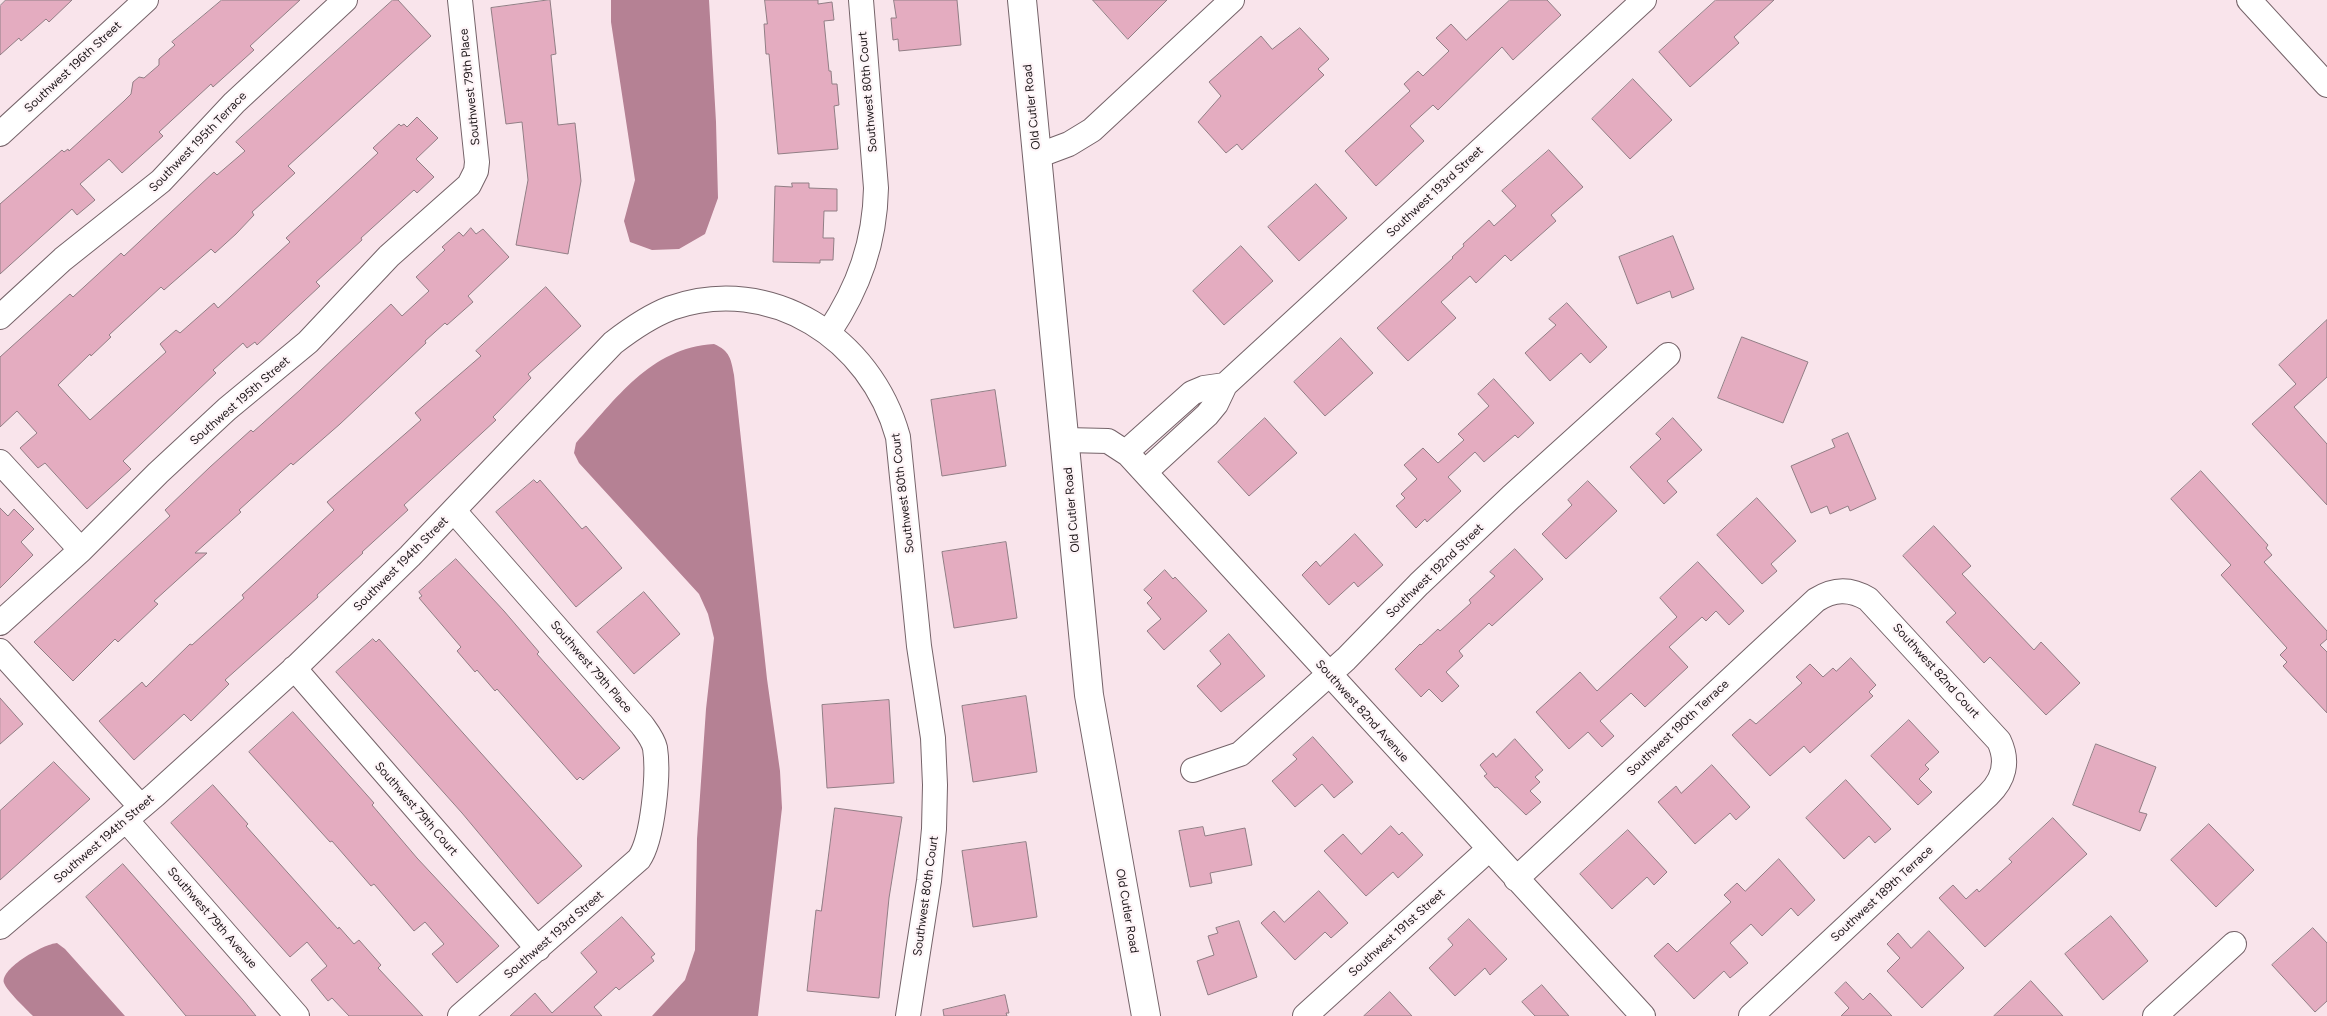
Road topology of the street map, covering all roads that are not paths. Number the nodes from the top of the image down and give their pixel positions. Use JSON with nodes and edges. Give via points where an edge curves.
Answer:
{"nodes":[{"id":1,"x":146,"y":0,"type":"edge"},
{"id":2,"x":345,"y":0,"type":"edge"},
{"id":3,"x":460,"y":0,"type":"edge"},
{"id":4,"x":861,"y":0,"type":"edge"},
{"id":5,"x":1022,"y":0,"type":"edge"},
{"id":6,"x":1232,"y":0,"type":"edge"},
{"id":7,"x":1644,"y":0,"type":"edge"},
{"id":8,"x":2249,"y":0,"type":"edge"},
{"id":9,"x":2327,"y":85,"type":"edge"},
{"id":10,"x":0,"y":134,"type":"edge"},
{"id":11,"x":1037,"y":156,"type":"junction"},
{"id":12,"x":475,"y":174,"type":"joint"},
{"id":13,"x":0,"y":317,"type":"edge"},
{"id":14,"x":829,"y":332,"type":"junction"},
{"id":15,"x":1668,"y":355,"type":"dead end"},
{"id":16,"x":1225,"y":385,"type":"junction"},
{"id":17,"x":1176,"y":405,"type":"junction"},
{"id":18,"x":1196,"y":426,"type":"junction"},
{"id":19,"x":1066,"y":440,"type":"junction"},
{"id":20,"x":1126,"y":452,"type":"junction"},
{"id":21,"x":0,"y":462,"type":"edge"},
{"id":22,"x":1145,"y":472,"type":"junction"},
{"id":23,"x":454,"y":511,"type":"junction"},
{"id":24,"x":80,"y":550,"type":"junction"},
{"id":25,"x":1848,"y":591,"type":"joint"},
{"id":26,"x":0,"y":623,"type":"edge"},
{"id":27,"x":0,"y":651,"type":"edge"},
{"id":28,"x":294,"y":668,"type":"junction"},
{"id":29,"x":1328,"y":674,"type":"junction"},
{"id":30,"x":2004,"y":767,"type":"joint"},
{"id":31,"x":1192,"y":770,"type":"dead end"},
{"id":32,"x":134,"y":813,"type":"junction"},
{"id":33,"x":1489,"y":849,"type":"junction"},
{"id":34,"x":645,"y":850,"type":"joint"},
{"id":35,"x":1516,"y":880,"type":"junction"},
{"id":36,"x":0,"y":927,"type":"edge"},
{"id":37,"x":2234,"y":944,"type":"dead end"},
{"id":38,"x":538,"y":949,"type":"junction"},
{"id":39,"x":297,"y":1016,"type":"edge"},
{"id":40,"x":460,"y":1016,"type":"edge"},
{"id":41,"x":908,"y":1016,"type":"edge"},
{"id":42,"x":1146,"y":1016,"type":"edge"},
{"id":43,"x":1304,"y":1016,"type":"edge"},
{"id":44,"x":1643,"y":1016,"type":"edge"},
{"id":45,"x":1750,"y":1016,"type":"edge"},
{"id":46,"x":2156,"y":1016,"type":"edge"}],
"edges":[{"from":1,"to":10,"type":"street","name":"Southwest 196th Street"},
{"from":2,"to":13,"type":"street","name":"Southwest 195th Terrace","via":[[234,103],[161,181],[64,259]]},
{"from":3,"to":12,"type":"street","name":"Southwest 79th Place","via":[[477,152]]},
{"from":4,"to":14,"type":"street","name":"Southwest 80th Court","via":[[876,206],[862,273]]},
{"from":5,"to":11,"type":"main road","name":"Old Cutler Road"},
{"from":6,"to":11,"type":"street","via":[[1092,130],[1069,144]]},
{"from":7,"to":16,"type":"street","name":"Southwest 193rd Street"},
{"from":8,"to":9,"type":"street"},
{"from":11,"to":19,"type":"main road","name":"Old Cutler Road"},
{"from":12,"to":24,"type":"street","name":"Southwest 195th Street","via":[[464,191],[389,256],[314,336],[227,409]]},
{"from":14,"to":23,"type":"street","name":"Southwest 194th Street","via":[[791,312],[752,301],[701,301],[655,315],[606,350]]},
{"from":14,"to":41,"type":"street","name":"Southwest 80th Court","via":[[852,353],[881,393],[892,416],[900,449],[935,786],[929,880]]},
{"from":15,"to":29,"type":"street","name":"Southwest 192nd Street","via":[[1444,560]]},
{"from":16,"to":17,"type":"street","via":[[1204,388]]},
{"from":16,"to":18,"type":"street","name":"Southwest 193rd Street","via":[[1216,404]]},
{"from":17,"to":18,"type":"street"},
{"from":17,"to":20,"type":"street"},
{"from":18,"to":22,"type":"street","name":"Southwest 193rd Street"},
{"from":19,"to":20,"type":"street","name":"Southwest 82nd Avenue","via":[[1108,441]]},
{"from":19,"to":42,"type":"main road","name":"Old Cutler Road","via":[[1089,695]]},
{"from":20,"to":22,"type":"street","name":"Southwest 82nd Avenue"},
{"from":21,"to":24,"type":"street"},
{"from":22,"to":29,"type":"street","name":"Southwest 82nd Avenue"},
{"from":23,"to":28,"type":"street","name":"Southwest 194th Street"},
{"from":23,"to":34,"type":"street","name":"Southwest 79th Place","via":[[652,739],[656,754],[655,778],[651,830]]},
{"from":24,"to":26,"type":"street","name":"Southwest 195th Street"},
{"from":25,"to":30,"type":"street","name":"Southwest 82nd Court","via":[[1860,594],[1875,604],[1994,736],[2003,749]]},
{"from":25,"to":35,"type":"street","name":"Southwest 190th Terrace","via":[[1832,592],[1816,600]]},
{"from":27,"to":32,"type":"street","name":"Southwest 79th Avenue"},
{"from":28,"to":32,"type":"street","name":"Southwest 194th Street"},
{"from":28,"to":38,"type":"street","name":"Southwest 79th Court"},
{"from":29,"to":31,"type":"street","name":"Southwest 192nd Street","via":[[1240,754]]},
{"from":29,"to":33,"type":"street","name":"Southwest 82nd Avenue"},
{"from":30,"to":45,"type":"street","name":"Southwest 189th Terrace","via":[[1995,788]]},
{"from":32,"to":36,"type":"street","name":"Southwest 194th Street"},
{"from":32,"to":39,"type":"street","name":"Southwest 79th Avenue"},
{"from":33,"to":35,"type":"street","name":"Southwest 82nd Avenue"},
{"from":33,"to":43,"type":"street","name":"Southwest 191st Street"},
{"from":34,"to":38,"type":"street","name":"Southwest 193rd Street","via":[[633,865]]},
{"from":35,"to":44,"type":"street","name":"Southwest 82nd Avenue"},
{"from":37,"to":46,"type":"street"},
{"from":38,"to":40,"type":"street","name":"Southwest 193rd Street"}]}
